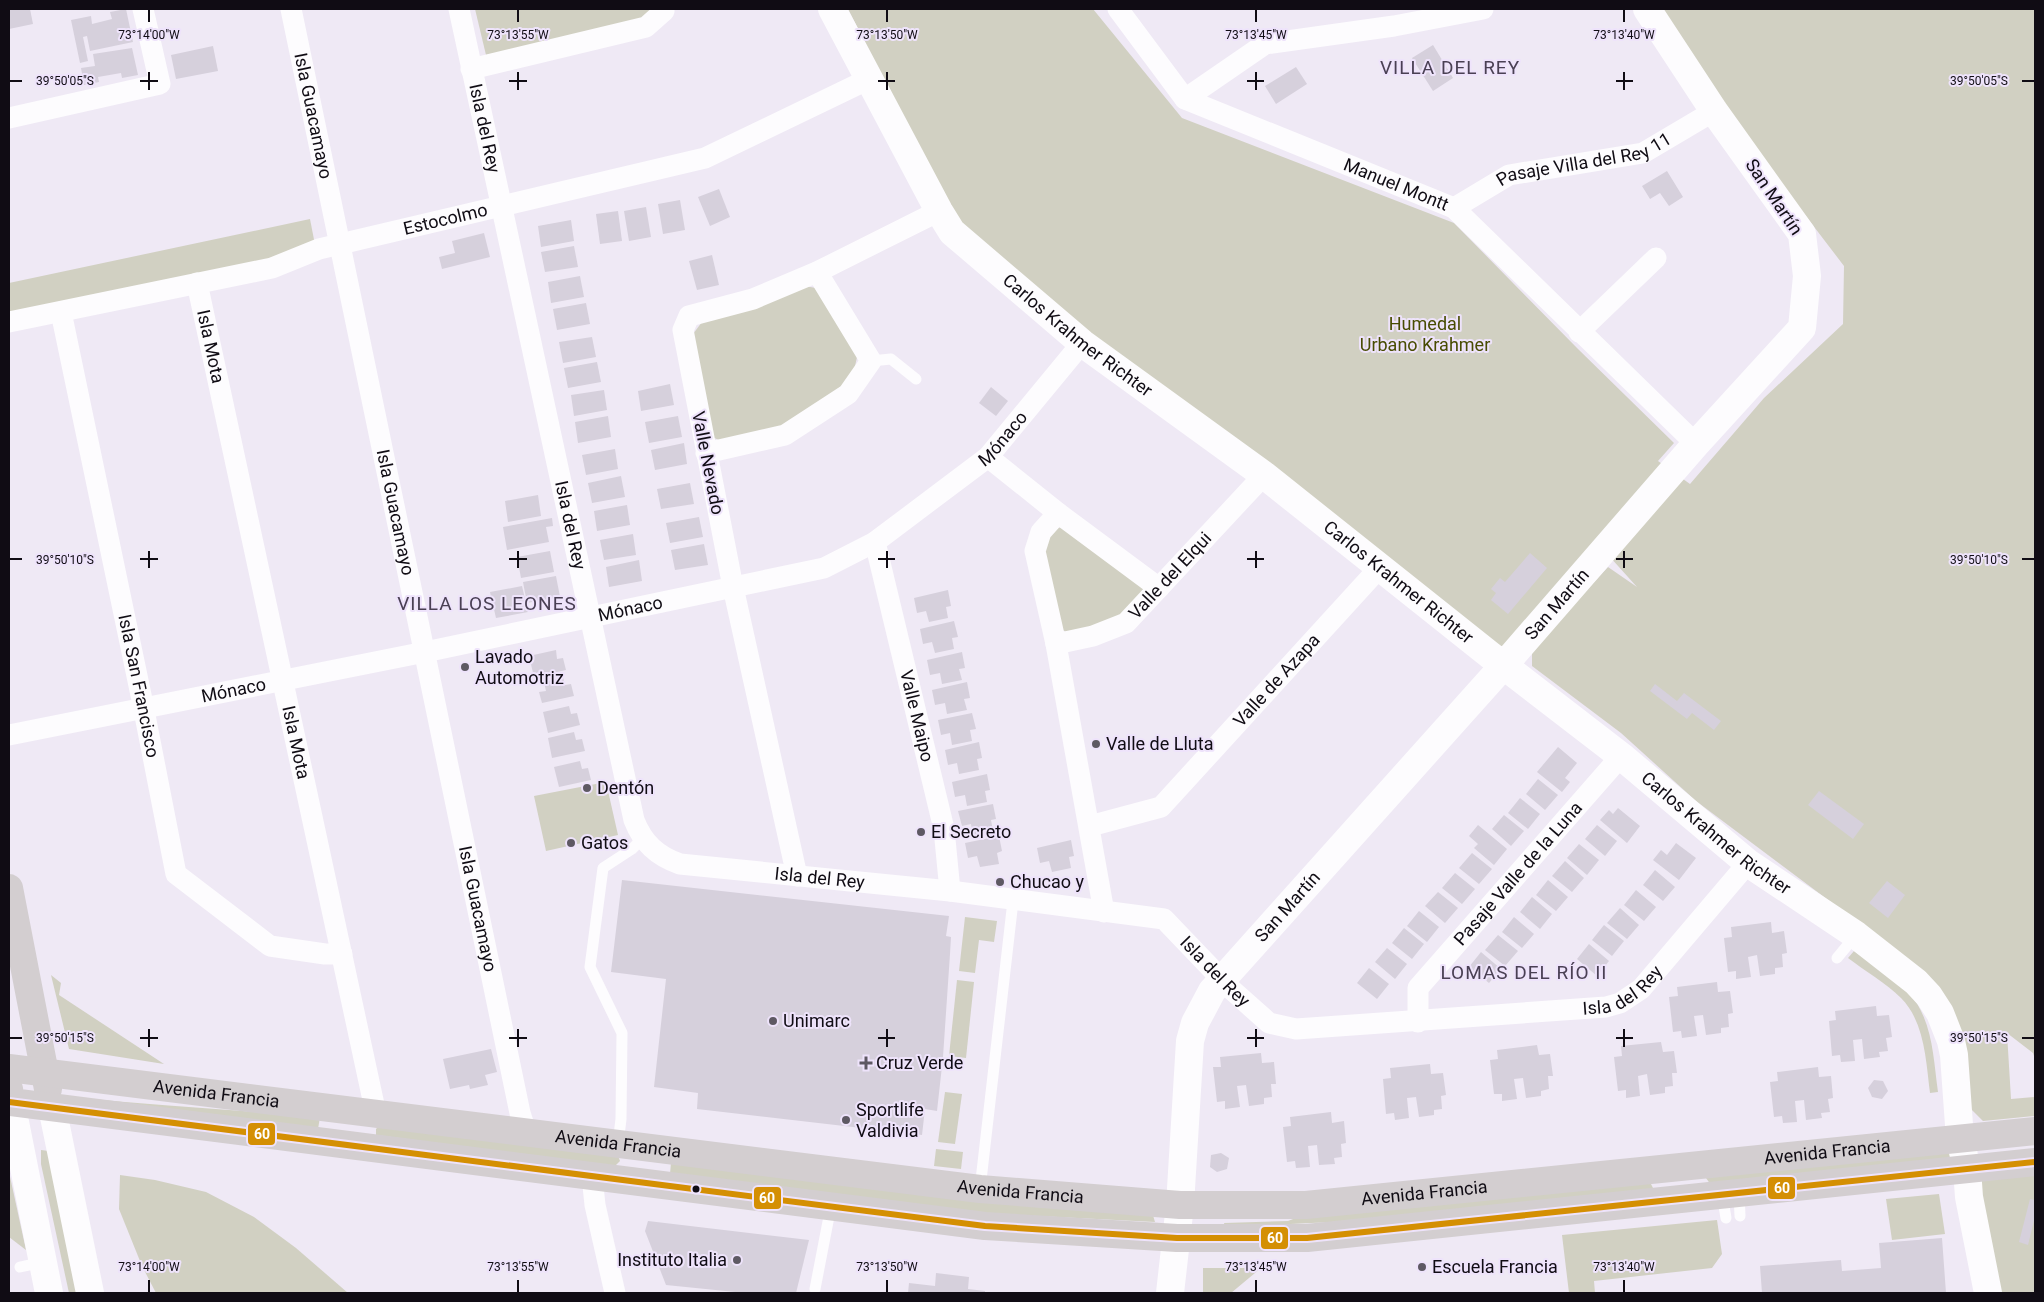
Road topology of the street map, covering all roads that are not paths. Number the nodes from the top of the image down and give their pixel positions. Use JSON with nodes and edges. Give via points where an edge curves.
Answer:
{"nodes":[{"id":1,"x":143,"y":9,"type":"edge"},
{"id":2,"x":291,"y":9,"type":"edge"},
{"id":3,"x":458,"y":9,"type":"edge"},
{"id":4,"x":663,"y":9,"type":"edge"},
{"id":5,"x":832,"y":9,"type":"edge"},
{"id":6,"x":1118,"y":9,"type":"edge"},
{"id":7,"x":1483,"y":9,"type":"edge"},
{"id":8,"x":1647,"y":9,"type":"edge"},
{"id":9,"x":471,"y":69,"type":"junction"},
{"id":10,"x":869,"y":79,"type":"junction"},
{"id":11,"x":1185,"y":98,"type":"junction"},
{"id":12,"x":1714,"y":111,"type":"junction"},
{"id":13,"x":9,"y":118,"type":"edge"},
{"id":14,"x":503,"y":207,"type":"junction"},
{"id":15,"x":1454,"y":208,"type":"junction"},
{"id":16,"x":939,"y":211,"type":"junction"},
{"id":17,"x":339,"y":245,"type":"junction"},
{"id":18,"x":1656,"y":258,"type":"dead end"},
{"id":19,"x":817,"y":272,"type":"junction"},
{"id":20,"x":197,"y":283,"type":"junction"},
{"id":21,"x":61,"y":312,"type":"junction"},
{"id":22,"x":9,"y":322,"type":"edge"},
{"id":23,"x":1579,"y":332,"type":"junction"},
{"id":24,"x":1082,"y":343,"type":"junction"},
{"id":25,"x":871,"y":361,"type":"junction"},
{"id":26,"x":916,"y":379,"type":"dead end"},
{"id":27,"x":1696,"y":444,"type":"junction"},
{"id":28,"x":706,"y":453,"type":"junction"},
{"id":29,"x":988,"y":457,"type":"junction"},
{"id":30,"x":1264,"y":475,"type":"junction"},
{"id":31,"x":1058,"y":512,"type":"junction"},
{"id":32,"x":875,"y":542,"type":"junction"},
{"id":33,"x":1381,"y":566,"type":"junction"},
{"id":34,"x":733,"y":587,"type":"junction"},
{"id":35,"x":1159,"y":588,"type":"junction"},
{"id":36,"x":590,"y":616,"type":"junction"},
{"id":37,"x":1056,"y":644,"type":"junction"},
{"id":38,"x":425,"y":652,"type":"junction"},
{"id":39,"x":1504,"y":665,"type":"junction"},
{"id":40,"x":283,"y":680,"type":"junction"},
{"id":41,"x":143,"y":709,"type":"junction"},
{"id":42,"x":9,"y":735,"type":"edge"},
{"id":43,"x":1621,"y":756,"type":"junction"},
{"id":44,"x":1090,"y":826,"type":"junction"},
{"id":45,"x":643,"y":838,"type":"junction"},
{"id":46,"x":1748,"y":862,"type":"junction"},
{"id":47,"x":797,"y":876,"type":"junction"},
{"id":48,"x":9,"y":888,"type":"edge"},
{"id":49,"x":950,"y":892,"type":"junction"},
{"id":50,"x":1013,"y":901,"type":"junction"},
{"id":51,"x":1104,"y":912,"type":"junction"},
{"id":52,"x":1856,"y":935,"type":"junction"},
{"id":53,"x":342,"y":954,"type":"junction"},
{"id":54,"x":1837,"y":958,"type":"dead end"},
{"id":55,"x":1222,"y":979,"type":"junction"},
{"id":56,"x":1418,"y":1022,"type":"junction"},
{"id":57,"x":9,"y":1068,"type":"edge"},
{"id":58,"x":45,"y":1072,"type":"junction"},
{"id":59,"x":10,"y":1098,"type":"edge"},
{"id":60,"x":52,"y":1107,"type":"junction"},
{"id":61,"x":364,"y":1112,"type":"junction"},
{"id":62,"x":2035,"y":1131,"type":"edge"},
{"id":63,"x":526,"y":1132,"type":"junction"},
{"id":64,"x":1960,"y":1139,"type":"junction"},
{"id":65,"x":350,"y":1145,"type":"junction"},
{"id":66,"x":628,"y":1145,"type":"junction"},
{"id":67,"x":2035,"y":1162,"type":"edge"},
{"id":68,"x":1678,"y":1167,"type":"junction"},
{"id":69,"x":1967,"y":1169,"type":"junction"},
{"id":70,"x":592,"y":1176,"type":"junction"},
{"id":71,"x":637,"y":1182,"type":"junction"},
{"id":72,"x":980,"y":1189,"type":"junction"},
{"id":73,"x":1685,"y":1198,"type":"junction"},
{"id":74,"x":1180,"y":1204,"type":"junction"},
{"id":75,"x":831,"y":1206,"type":"junction"},
{"id":76,"x":1177,"y":1238,"type":"junction"},
{"id":77,"x":815,"y":1289,"type":"dead end"},
{"id":78,"x":49,"y":1293,"type":"edge"},
{"id":79,"x":90,"y":1293,"type":"edge"},
{"id":80,"x":615,"y":1293,"type":"edge"},
{"id":81,"x":1170,"y":1293,"type":"edge"},
{"id":82,"x":1988,"y":1293,"type":"edge"}],
"edges":[{"from":1,"to":13,"type":"street","via":[[160,84]]},
{"from":2,"to":17,"type":"street","name":"Isla Guacamayo"},
{"from":3,"to":9,"type":"street","name":"Isla del Rey"},
{"from":4,"to":9,"type":"street","via":[[646,26]]},
{"from":5,"to":10,"type":"street","name":"Carlos Krahmer Richter"},
{"from":6,"to":11,"type":"street"},
{"from":7,"to":11,"type":"street","via":[[1394,26],[1265,44]]},
{"from":8,"to":12,"type":"street","name":"San Martín"},
{"from":9,"to":14,"type":"street","name":"Isla del Rey"},
{"from":10,"to":14,"type":"street","name":"Estocolmo","via":[[705,158]]},
{"from":10,"to":16,"type":"street","name":"Carlos Krahmer Richter"},
{"from":11,"to":15,"type":"street","name":"Manuel Montt"},
{"from":12,"to":15,"type":"street","name":"Pasaje Villa del Rey 11","via":[[1643,153],[1508,175]]},
{"from":12,"to":27,"type":"street","name":"San Martín","via":[[1802,234],[1807,276],[1802,328]]},
{"from":14,"to":17,"type":"street","name":"Estocolmo"},
{"from":14,"to":36,"type":"street","name":"Isla del Rey"},
{"from":15,"to":23,"type":"street","name":"Manuel Montt"},
{"from":16,"to":19,"type":"street","name":"Valle Nevado"},
{"from":16,"to":24,"type":"street","name":"Carlos Krahmer Richter","via":[[952,232],[966,245]]},
{"from":17,"to":20,"type":"street","name":"Estocolmo","via":[[319,249],[272,268]]},
{"from":17,"to":38,"type":"street","name":"Isla Guacamayo"},
{"from":18,"to":23,"type":"street"},
{"from":19,"to":25,"type":"street"},
{"from":19,"to":28,"type":"street","name":"Valle Nevado","via":[[753,299],[689,316],[683,330]]},
{"from":20,"to":21,"type":"street","name":"Estocolmo"},
{"from":20,"to":40,"type":"street","name":"Isla Mota"},
{"from":21,"to":22,"type":"street","name":"Estocolmo"},
{"from":21,"to":41,"type":"street","name":"Isla San Francisco"},
{"from":23,"to":27,"type":"street","name":"Manuel Montt"},
{"from":24,"to":29,"type":"street","name":"Mónaco"},
{"from":24,"to":30,"type":"street","name":"Carlos Krahmer Richter"},
{"from":25,"to":26,"type":"lane","via":[[891,359]]},
{"from":25,"to":28,"type":"street","via":[[848,394],[785,435]]},
{"from":27,"to":39,"type":"street","name":"San Martín"},
{"from":28,"to":34,"type":"street","name":"Valle Nevado"},
{"from":29,"to":31,"type":"street"},
{"from":29,"to":32,"type":"street","name":"Mónaco"},
{"from":30,"to":33,"type":"street","name":"Carlos Krahmer Richter"},
{"from":30,"to":35,"type":"street","name":"Valle del Elqui"},
{"from":31,"to":35,"type":"street"},
{"from":31,"to":37,"type":"street","via":[[1041,532],[1035,551]]},
{"from":32,"to":34,"type":"street","name":"Mónaco","via":[[824,568]]},
{"from":32,"to":49,"type":"street","name":"Valle Maipo","via":[[944,829]]},
{"from":33,"to":39,"type":"street","name":"Carlos Krahmer Richter"},
{"from":33,"to":44,"type":"street","name":"Valle de Azapa","via":[[1162,807]]},
{"from":34,"to":36,"type":"street","name":"Mónaco"},
{"from":34,"to":47,"type":"street","name":"Valle Nevado"},
{"from":35,"to":37,"type":"street","name":"Valle del Elqui","via":[[1126,623],[1093,636]]},
{"from":36,"to":38,"type":"street","name":"Mónaco"},
{"from":36,"to":45,"type":"street","name":"Isla del Rey","via":[[634,820]]},
{"from":37,"to":44,"type":"street"},
{"from":38,"to":40,"type":"street","name":"Mónaco"},
{"from":38,"to":63,"type":"street","name":"Isla Guacamayo"},
{"from":39,"to":43,"type":"street","name":"Carlos Krahmer Richter"},
{"from":39,"to":55,"type":"street","name":"San Martín"},
{"from":40,"to":41,"type":"street","name":"Mónaco"},
{"from":40,"to":53,"type":"street","name":"Isla Mota"},
{"from":41,"to":42,"type":"street","name":"Mónaco"},
{"from":41,"to":53,"type":"street","name":"Isla San Francisco","via":[[176,874],[270,946]]},
{"from":43,"to":46,"type":"street","name":"Carlos Krahmer Richter"},
{"from":43,"to":56,"type":"street","name":"Pasaje Valle de la Luna","via":[[1418,988]]},
{"from":44,"to":51,"type":"street"},
{"from":45,"to":47,"type":"street","name":"Isla del Rey","via":[[658,854],[680,864]]},
{"from":45,"to":66,"type":"lane","via":[[603,868],[590,967],[622,1033],[621,1119]]},
{"from":46,"to":52,"type":"street","name":"Carlos Krahmer Richter"},
{"from":46,"to":56,"type":"street","name":"Isla del Rey","via":[[1645,985],[1620,1003],[1606,1007]]},
{"from":47,"to":49,"type":"street","name":"Isla del Rey"},
{"from":48,"to":58,"type":"main road"},
{"from":49,"to":50,"type":"street","name":"Isla del Rey"},
{"from":50,"to":51,"type":"street","name":"Isla del Rey"},
{"from":50,"to":72,"type":"lane"},
{"from":51,"to":55,"type":"street","name":"Isla del Rey","via":[[1164,919]]},
{"from":52,"to":54,"type":"lane"},
{"from":52,"to":64,"type":"street","name":"Carlos Krahmer Richter","via":[[1916,982],[1940,1013],[1954,1055]]},
{"from":53,"to":61,"type":"street","name":"Isla Mota"},
{"from":55,"to":56,"type":"street","name":"Isla del Rey","via":[[1269,1023],[1296,1029]]},
{"from":55,"to":74,"type":"street","name":"San Martín","via":[[1203,1006],[1190,1041]]},
{"from":57,"to":58,"type":"main road","name":"Avenida Francia"},
{"from":58,"to":60,"type":"main road"},
{"from":58,"to":61,"type":"main road","name":"Avenida Francia"},
{"from":59,"to":60,"type":"main road","name":"Avenida Francia"},
{"from":59,"to":78,"type":"street","via":[[31,1264]]},
{"from":60,"to":65,"type":"main road","name":"Avenida Francia"},
{"from":60,"to":79,"type":"street"},
{"from":61,"to":63,"type":"main road","name":"Avenida Francia"},
{"from":61,"to":65,"type":"main road"},
{"from":62,"to":64,"type":"main road","name":"Avenida Francia"},
{"from":63,"to":66,"type":"main road","name":"Avenida Francia"},
{"from":64,"to":68,"type":"main road","name":"Avenida Francia"},
{"from":64,"to":69,"type":"street","name":"Carlos Krahmer Richter"},
{"from":65,"to":70,"type":"main road","name":"Avenida Francia"},
{"from":66,"to":71,"type":"main road"},
{"from":66,"to":72,"type":"main road","name":"Avenida Francia"},
{"from":67,"to":69,"type":"main road","name":"Avenida Francia"},
{"from":68,"to":73,"type":"main road"},
{"from":68,"to":74,"type":"main road","name":"Avenida Francia","via":[[1306,1205]]},
{"from":69,"to":73,"type":"main road","name":"Avenida Francia","via":[[1732,1205]]},
{"from":69,"to":82,"type":"street","name":"Carlos Krahmer Richter","via":[[1969,1197]]},
{"from":70,"to":71,"type":"main road","name":"Avenida Francia"},
{"from":70,"to":80,"type":"street","via":[[595,1205]]},
{"from":71,"to":75,"type":"main road","name":"Avenida Francia"},
{"from":72,"to":74,"type":"main road","name":"Avenida Francia"},
{"from":73,"to":76,"type":"main road","name":"Avenida Francia","via":[[1307,1238]]},
{"from":74,"to":76,"type":"street","name":"San Martín"},
{"from":75,"to":76,"type":"main road","name":"Avenida Francia","via":[[985,1226]]},
{"from":75,"to":77,"type":"lane"},
{"from":76,"to":81,"type":"street","name":"San Martín"}]}
